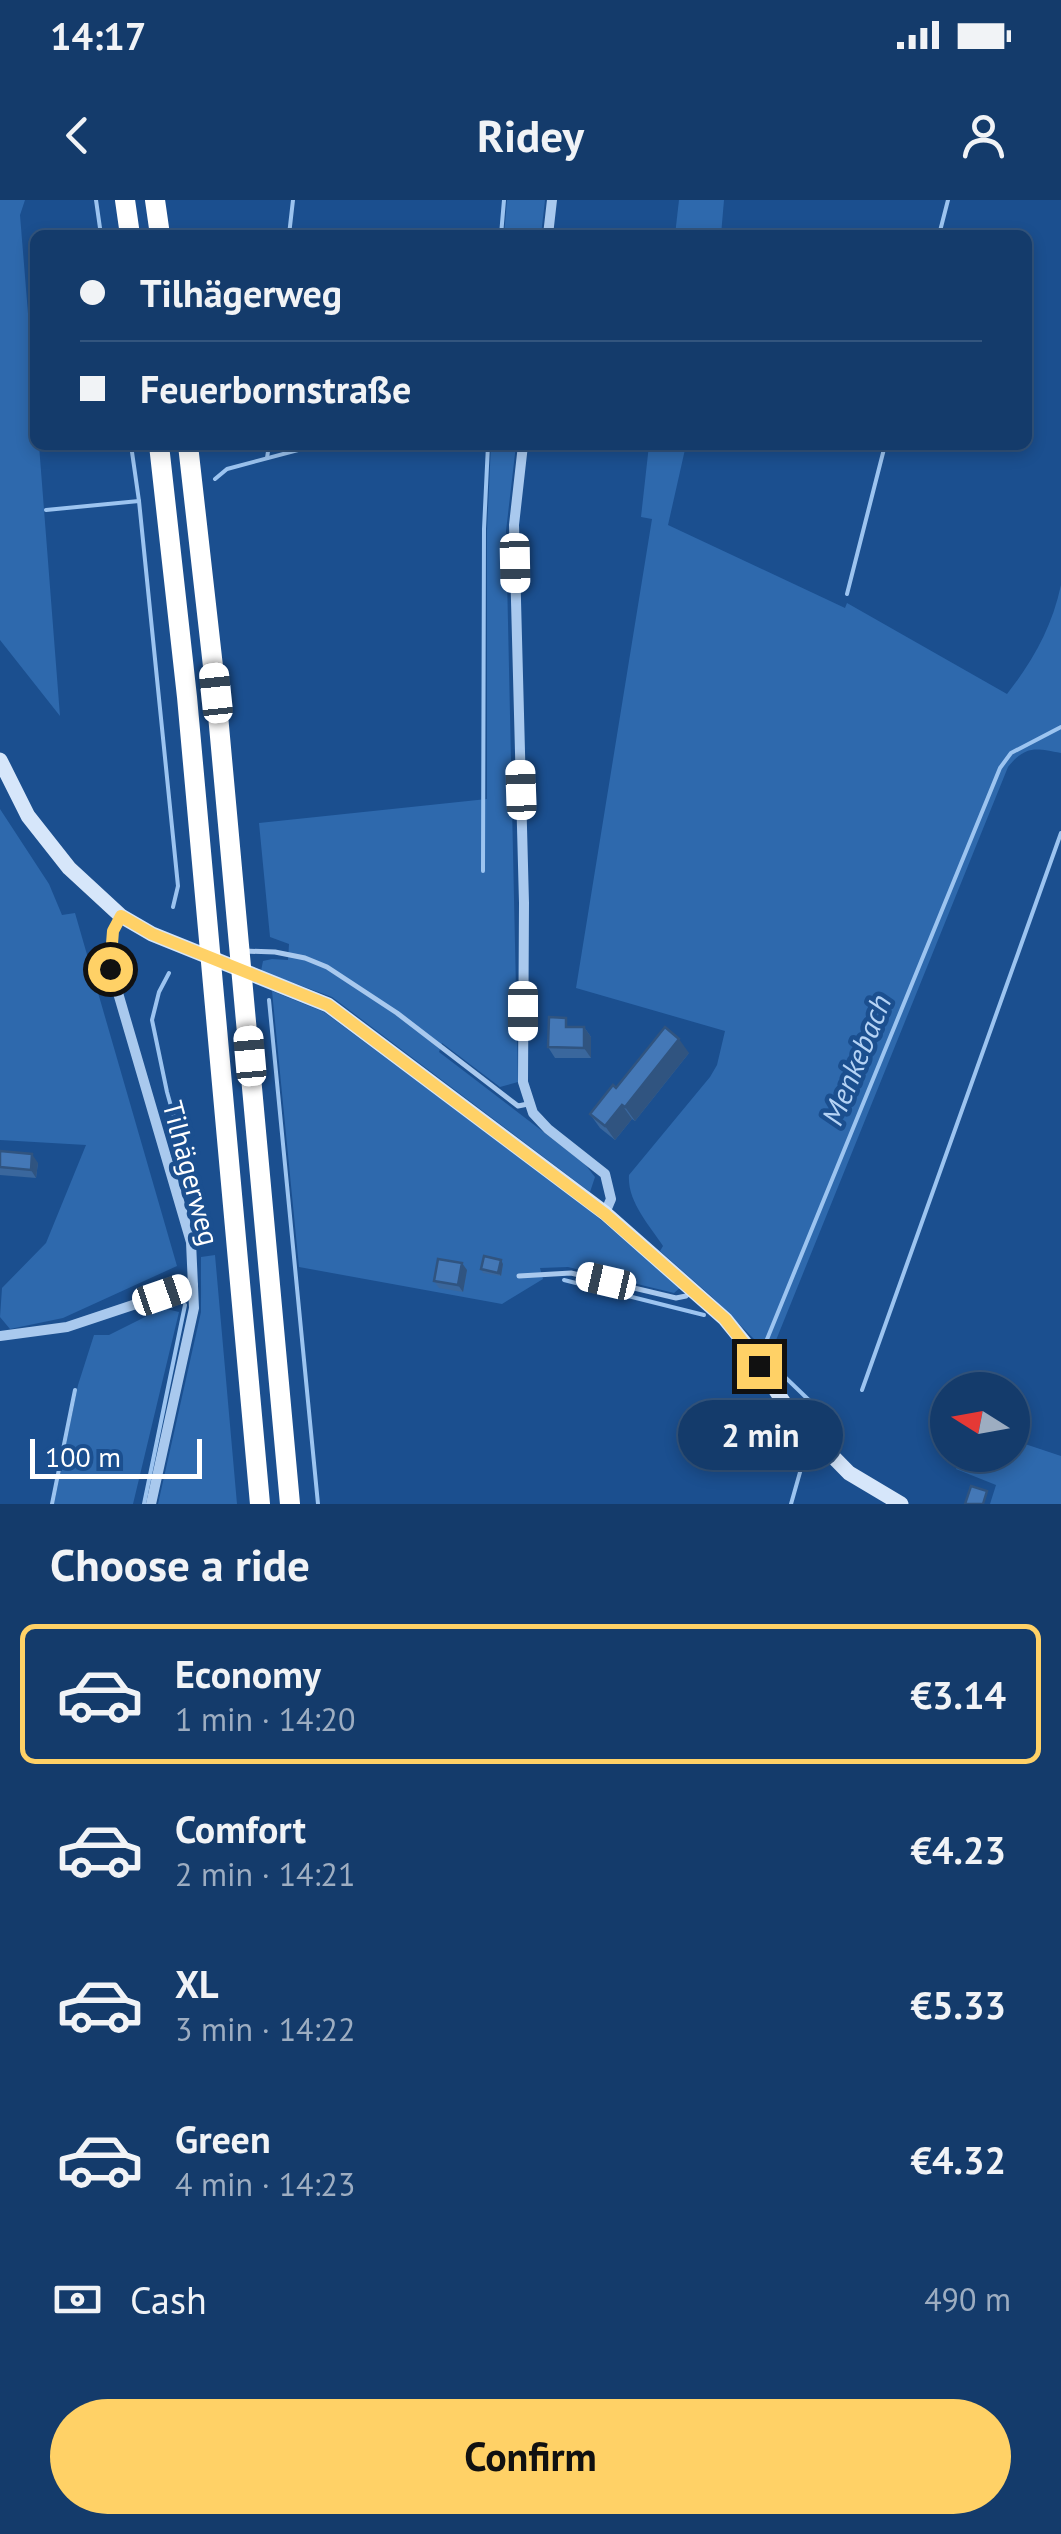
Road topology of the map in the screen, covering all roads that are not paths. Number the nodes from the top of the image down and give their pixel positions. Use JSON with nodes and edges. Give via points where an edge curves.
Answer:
{"nodes":[{"id":1,"x":126,"y":200,"type":"edge"},
{"id":2,"x":155,"y":200,"type":"edge"},
{"id":3,"x":552,"y":200,"type":"edge"},
{"id":4,"x":129,"y":230,"type":"edge"},
{"id":5,"x":159,"y":230,"type":"edge"},
{"id":6,"x":549,"y":230,"type":"edge"},
{"id":7,"x":160,"y":450,"type":"edge"},
{"id":8,"x":189,"y":450,"type":"edge"},
{"id":9,"x":523,"y":450,"type":"edge"},
{"id":10,"x":0,"y":760,"type":"edge"},
{"id":11,"x":121,"y":916,"type":"junction"},
{"id":12,"x":240,"y":951,"type":"junction"},
{"id":13,"x":528,"y":1104,"type":"junction"},
{"id":14,"x":605,"y":1214,"type":"junction"},
{"id":15,"x":519,"y":1276,"type":"dead end"},
{"id":16,"x":193,"y":1284,"type":"junction"},
{"id":17,"x":693,"y":1289,"type":"junction"},
{"id":18,"x":0,"y":1336,"type":"edge"},
{"id":19,"x":152,"y":1504,"type":"edge"},
{"id":20,"x":260,"y":1504,"type":"edge"},
{"id":21,"x":290,"y":1504,"type":"edge"},
{"id":22,"x":901,"y":1504,"type":"edge"}],
"edges":[{"from":1,"to":4,"type":"highway"},
{"from":2,"to":5,"type":"highway"},
{"from":3,"to":6,"type":"street"},
{"from":7,"to":20,"type":"highway"},
{"from":8,"to":12,"type":"highway"},
{"from":9,"to":13,"type":"street","via":[[514,525]]},
{"from":10,"to":11,"type":"street","via":[[28,816],[69,868]]},
{"from":11,"to":14,"type":"street","via":[[328,1005]]},
{"from":11,"to":16,"type":"street","name":"Tilhägerweg","via":[[110,969],[191,1242]]},
{"from":12,"to":13,"type":"lane","via":[[275,952],[327,967],[518,1106]]},
{"from":12,"to":21,"type":"highway"},
{"from":13,"to":14,"type":"street","via":[[548,1130],[605,1174],[611,1199]]},
{"from":14,"to":17,"type":"street"},
{"from":15,"to":17,"type":"lane","via":[[571,1273],[676,1298]]},
{"from":16,"to":18,"type":"street","via":[[67,1327]]},
{"from":16,"to":19,"type":"street","name":"Tilhägerweg","via":[[194,1308]]},
{"from":17,"to":22,"type":"street","via":[[725,1319],[815,1440],[849,1473]]}]}
